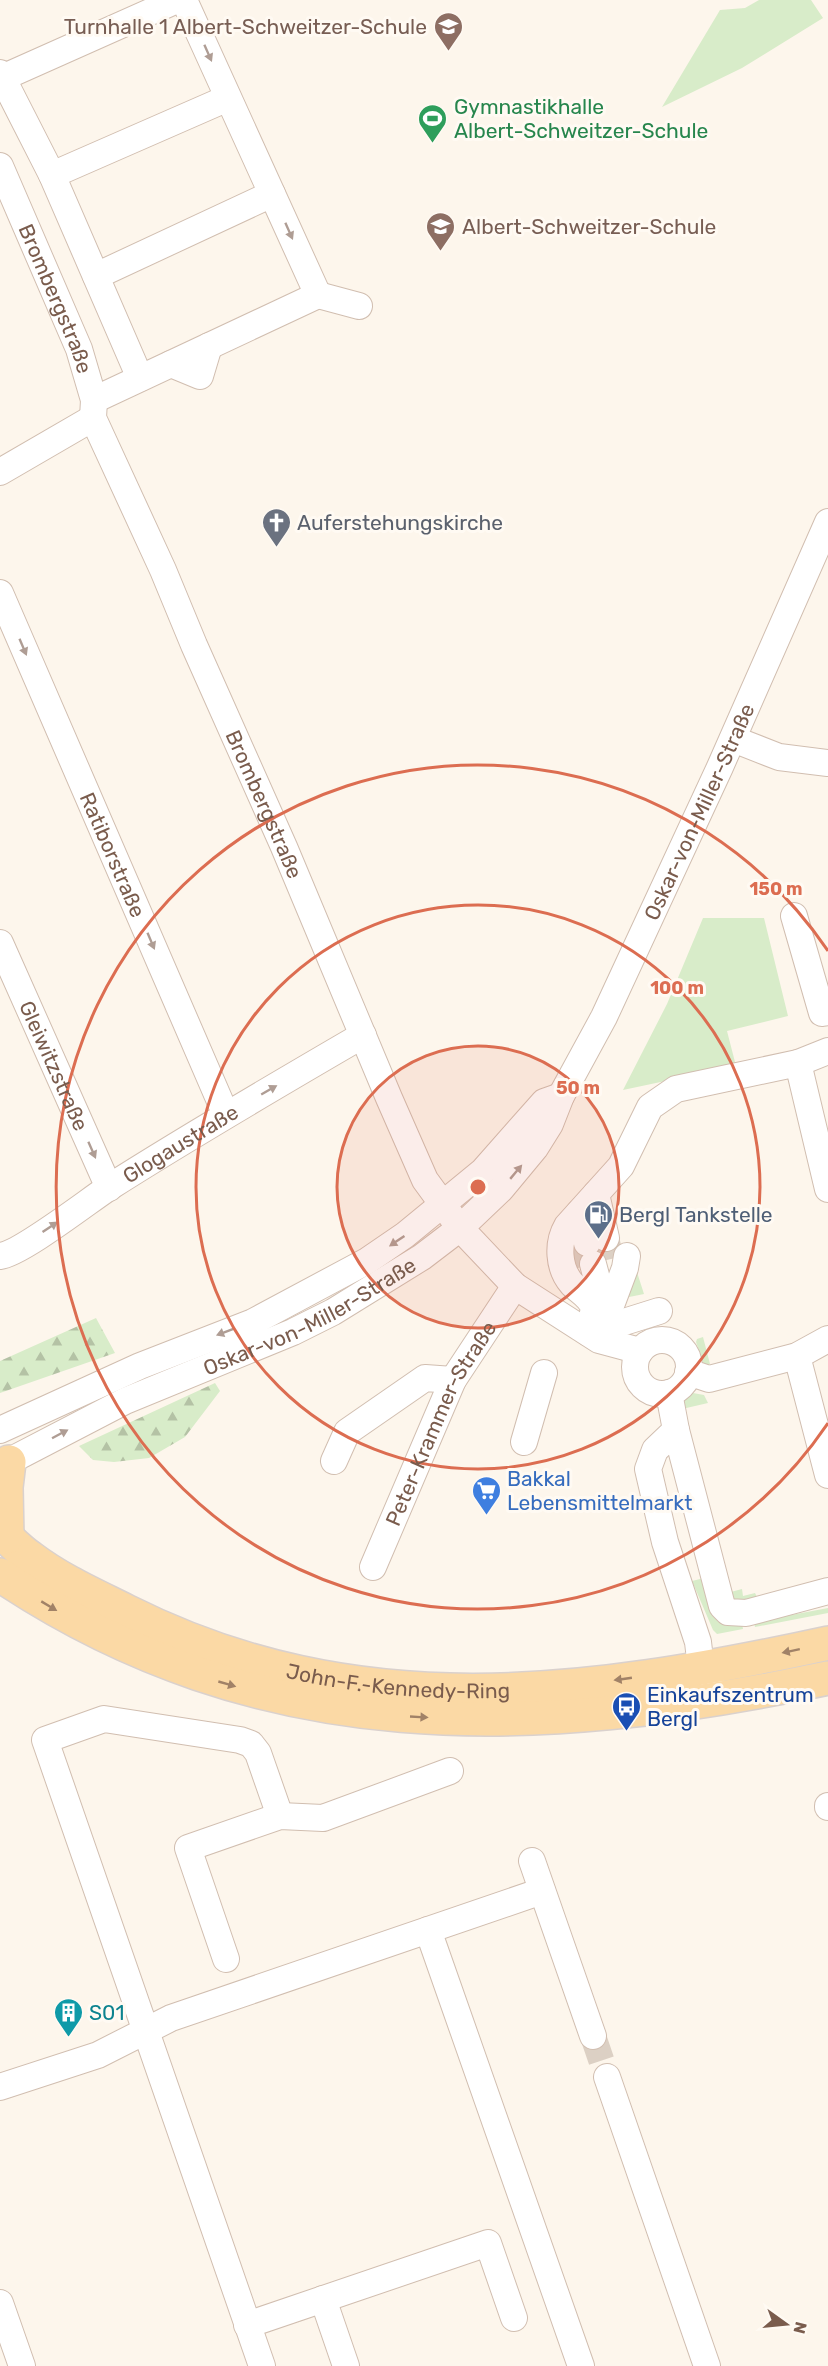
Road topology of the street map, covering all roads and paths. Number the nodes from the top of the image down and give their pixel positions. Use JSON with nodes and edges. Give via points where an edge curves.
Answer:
{"nodes":[{"id":1,"x":177,"y":0,"type":"edge"},
{"id":2,"x":184,"y":0,"type":"edge"},
{"id":3,"x":1,"y":75,"type":"edge"},
{"id":4,"x":228,"y":98,"type":"junction"},
{"id":5,"x":0,"y":166,"type":"edge"},
{"id":6,"x":52,"y":175,"type":"junction"},
{"id":7,"x":272,"y":194,"type":"junction"},
{"id":8,"x":96,"y":276,"type":"junction"},
{"id":9,"x":318,"y":295,"type":"junction"},
{"id":10,"x":359,"y":306,"type":"dead end"},
{"id":11,"x":140,"y":378,"type":"junction"},
{"id":12,"x":94,"y":409,"type":"junction"},
{"id":13,"x":0,"y":472,"type":"edge"},
{"id":14,"x":828,"y":522,"type":"edge"},
{"id":15,"x":0,"y":593,"type":"edge"},
{"id":16,"x":733,"y":738,"type":"junction"},
{"id":17,"x":828,"y":763,"type":"edge"},
{"id":18,"x":795,"y":916,"type":"dead end"},
{"id":19,"x":0,"y":943,"type":"edge"},
{"id":20,"x":828,"y":1011,"type":"edge"},
{"id":21,"x":363,"y":1035,"type":"junction"},
{"id":22,"x":828,"y":1051,"type":"edge"},
{"id":23,"x":798,"y":1064,"type":"junction"},
{"id":24,"x":561,"y":1096,"type":"junction"},
{"id":25,"x":226,"y":1115,"type":"junction"},
{"id":26,"x":109,"y":1188,"type":"junction"},
{"id":27,"x":828,"y":1189,"type":"edge"},
{"id":28,"x":443,"y":1205,"type":"junction"},
{"id":29,"x":460,"y":1228,"type":"junction"},
{"id":30,"x":598,"y":1244,"type":"junction"},
{"id":31,"x":0,"y":1256,"type":"edge"},
{"id":32,"x":515,"y":1286,"type":"junction"},
{"id":33,"x":659,"y":1311,"type":"dead end"},
{"id":34,"x":602,"y":1325,"type":"junction"},
{"id":35,"x":828,"y":1339,"type":"edge"},
{"id":36,"x":640,"y":1351,"type":"junction"},
{"id":37,"x":797,"y":1356,"type":"junction"},
{"id":38,"x":688,"y":1372,"type":"junction"},
{"id":39,"x":544,"y":1373,"type":"dead end"},
{"id":40,"x":453,"y":1380,"type":"junction"},
{"id":41,"x":669,"y":1393,"type":"junction"},
{"id":42,"x":0,"y":1430,"type":"edge"},
{"id":43,"x":676,"y":1430,"type":"junction"},
{"id":44,"x":524,"y":1442,"type":"dead end"},
{"id":45,"x":334,"y":1461,"type":"dead end"},
{"id":46,"x":4,"y":1464,"type":"edge"},
{"id":47,"x":828,"y":1474,"type":"edge"},
{"id":48,"x":3,"y":1534,"type":"edge"},
{"id":49,"x":373,"y":1567,"type":"dead end"},
{"id":50,"x":0,"y":1575,"type":"edge"},
{"id":51,"x":828,"y":1591,"type":"edge"},
{"id":52,"x":828,"y":1643,"type":"edge"},
{"id":53,"x":700,"y":1655,"type":"junction"},
{"id":54,"x":828,"y":1678,"type":"edge"},
{"id":55,"x":720,"y":1698,"type":"junction"},
{"id":56,"x":450,"y":1771,"type":"dead end"},
{"id":57,"x":280,"y":1816,"type":"junction"},
{"id":58,"x":532,"y":1861,"type":"dead end"},
{"id":59,"x":542,"y":1891,"type":"junction"},
{"id":60,"x":428,"y":1930,"type":"junction"},
{"id":61,"x":226,"y":1959,"type":"dead end"},
{"id":62,"x":145,"y":2031,"type":"junction"},
{"id":63,"x":593,"y":2036,"type":"tunnel mouth"},
{"id":64,"x":608,"y":2078,"type":"tunnel mouth"},
{"id":65,"x":0,"y":2087,"type":"edge"},
{"id":66,"x":323,"y":2299,"type":"junction"},
{"id":67,"x":0,"y":2303,"type":"edge"},
{"id":68,"x":514,"y":2318,"type":"dead end"},
{"id":69,"x":247,"y":2325,"type":"junction"},
{"id":70,"x":22,"y":2366,"type":"edge"},
{"id":71,"x":262,"y":2366,"type":"edge"},
{"id":72,"x":346,"y":2366,"type":"edge"},
{"id":73,"x":581,"y":2366,"type":"edge"},
{"id":74,"x":707,"y":2366,"type":"edge"}],
"edges":[{"from":1,"to":3,"type":"street"},
{"from":2,"to":4,"type":"street","one_way":true},
{"from":3,"to":6,"type":"street"},
{"from":4,"to":6,"type":"street"},
{"from":4,"to":7,"type":"street"},
{"from":5,"to":12,"type":"street","name":"Brombergstraße","via":[[79,349]]},
{"from":6,"to":8,"type":"street"},
{"from":7,"to":8,"type":"street"},
{"from":7,"to":9,"type":"street","one_way":true},
{"from":8,"to":11,"type":"street"},
{"from":9,"to":10,"type":"street"},
{"from":9,"to":11,"type":"street","name":"Brombergstraße"},
{"from":11,"to":12,"type":"street","name":"Brombergstraße"},
{"from":12,"to":13,"type":"street"},
{"from":12,"to":21,"type":"street","name":"Brombergstraße"},
{"from":14,"to":16,"type":"street","name":"Oskar-von-Miller-Straße"},
{"from":15,"to":25,"type":"street","name":"Ratiborstraße","one_way":true},
{"from":16,"to":17,"type":"street","via":[[779,757]]},
{"from":16,"to":24,"type":"street","name":"Oskar-von-Miller-Straße","via":[[604,1017]]},
{"from":18,"to":20,"type":"street","via":[[822,1013]]},
{"from":19,"to":26,"type":"street","name":"Gleiwitzstraße","one_way":true},
{"from":25,"to":21,"type":"street","name":"Glogaustraße","one_way":true},
{"from":21,"to":28,"type":"street","name":"Brombergstraße","via":[[426,1180]]},
{"from":22,"to":23,"type":"street"},
{"from":23,"to":27,"type":"street"},
{"from":23,"to":30,"type":"street","via":[[676,1089],[650,1107],[621,1166]]},
{"from":24,"to":28,"type":"street","name":"Oskar-von-Miller-Straße","via":[[544,1102],[483,1171]]},
{"from":29,"to":24,"type":"street","name":"Oskar-von-Miller-Straße","one_way":true,"via":[[501,1190],[535,1148]]},
{"from":25,"to":26,"type":"street","name":"Glogaustraße"},
{"from":31,"to":26,"type":"street","name":"Glogaustraße","one_way":true},
{"from":28,"to":29,"type":"street"},
{"from":28,"to":42,"type":"street","name":"Oskar-von-Miller-Straße","one_way":true,"via":[[367,1262],[253,1322],[140,1366]]},
{"from":29,"to":32,"type":"street"},
{"from":46,"to":29,"type":"street","name":"Oskar-von-Miller-Straße","one_way":true,"via":[[124,1401],[333,1312],[413,1263]]},
{"from":30,"to":34,"type":"street"},
{"from":30,"to":34,"type":"street","via":[[561,1236],[559,1247],[566,1276],[592,1302],[594,1318]]},
{"from":32,"to":34,"type":"street"},
{"from":32,"to":40,"type":"street","name":"Peter-Krammer-Straße"},
{"from":33,"to":34,"type":"street"},
{"from":34,"to":36,"type":"street","via":[[599,1340]]},
{"from":35,"to":37,"type":"street"},
{"from":36,"to":38,"type":"street","via":[[652,1341],[676,1344],[687,1357]]},
{"from":36,"to":41,"type":"street","via":[[635,1370],[638,1380],[653,1392]]},
{"from":37,"to":38,"type":"street","via":[[709,1379]]},
{"from":37,"to":47,"type":"street"},
{"from":38,"to":41,"type":"street","via":[[680,1387]]},
{"from":39,"to":44,"type":"street"},
{"from":40,"to":45,"type":"street","via":[[425,1378],[346,1432]]},
{"from":40,"to":49,"type":"street","name":"Peter-Krammer-Straße"},
{"from":41,"to":43,"type":"street"},
{"from":43,"to":51,"type":"street","via":[[722,1606],[728,1612],[746,1612]]},
{"from":43,"to":53,"type":"street","via":[[655,1450],[648,1469],[665,1542]]},
{"from":46,"to":48,"type":"main road"},
{"from":53,"to":48,"type":"main road","name":"John-F.-Kennedy-Ring","one_way":true,"via":[[579,1684],[507,1691],[380,1687],[304,1675],[167,1631],[67,1581],[30,1558]]},
{"from":50,"to":55,"type":"main road","name":"John-F.-Kennedy-Ring","one_way":true,"via":[[73,1620],[161,1661],[226,1684],[295,1701],[402,1716],[504,1720],[587,1716]]},
{"from":52,"to":53,"type":"main road","name":"John-F.-Kennedy-Ring","one_way":true,"via":[[754,1659]]},
{"from":53,"to":55,"type":"street"},
{"from":54,"to":55,"type":"main road","name":"John-F.-Kennedy-Ring"},
{"from":56,"to":57,"type":"street","via":[[323,1818]]},
{"from":57,"to":61,"type":"street","via":[[188,1848]]},
{"from":57,"to":62,"type":"street","via":[[258,1753],[251,1744],[240,1740],[104,1719],[45,1740]]},
{"from":58,"to":59,"type":"street"},
{"from":59,"to":60,"type":"street"},
{"from":59,"to":63,"type":"street"},
{"from":60,"to":62,"type":"street","via":[[171,2018]]},
{"from":60,"to":73,"type":"street"},
{"from":62,"to":65,"type":"street","via":[[98,2055]]},
{"from":62,"to":69,"type":"street"},
{"from":64,"to":74,"type":"street"},
{"from":66,"to":68,"type":"street","via":[[488,2243]]},
{"from":66,"to":69,"type":"street"},
{"from":66,"to":72,"type":"street"},
{"from":67,"to":70,"type":"street"},
{"from":69,"to":71,"type":"street"}]}
